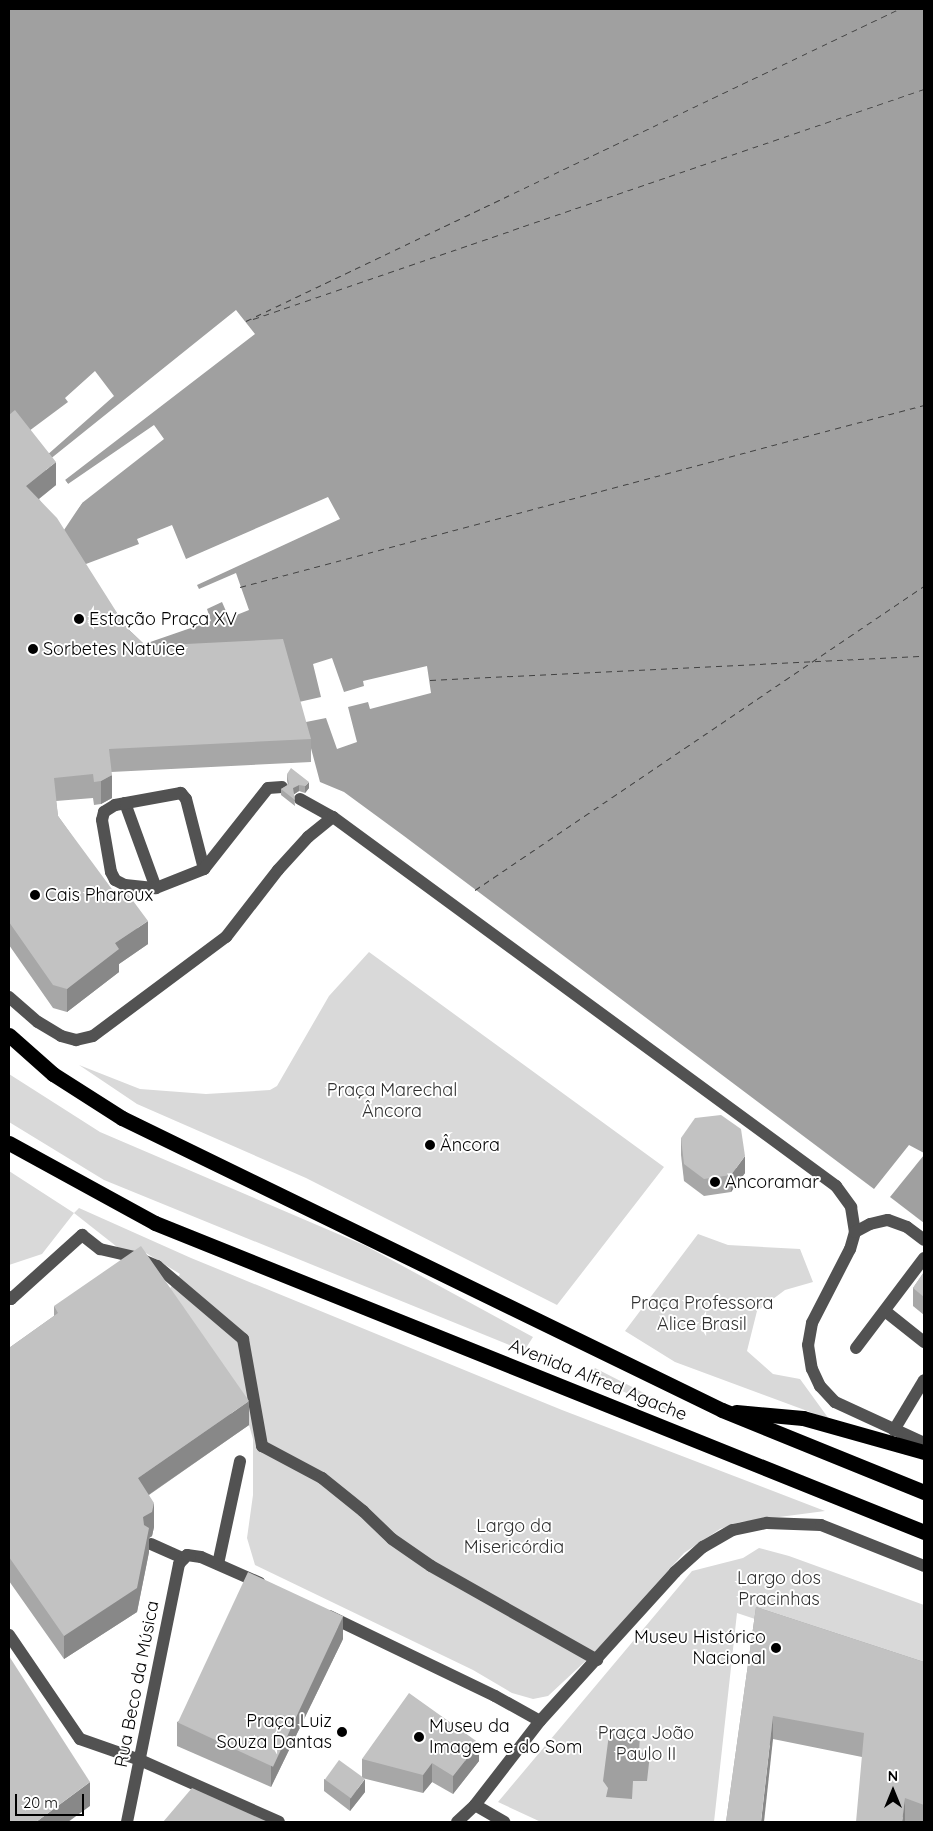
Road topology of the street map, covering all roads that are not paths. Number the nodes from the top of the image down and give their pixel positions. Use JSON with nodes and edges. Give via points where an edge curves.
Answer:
{"nodes":[{"id":1,"x":282,"y":787,"type":"edge"},
{"id":2,"x":300,"y":799,"type":"dead end"},
{"id":3,"x":125,"y":803,"type":"junction"},
{"id":4,"x":333,"y":817,"type":"junction"},
{"id":5,"x":204,"y":869,"type":"junction"},
{"id":6,"x":156,"y":888,"type":"junction"},
{"id":7,"x":9,"y":997,"type":"edge"},
{"id":8,"x":9,"y":1035,"type":"edge"},
{"id":9,"x":9,"y":1142,"type":"edge"},
{"id":10,"x":854,"y":1232,"type":"junction"},
{"id":11,"x":924,"y":1240,"type":"edge"},
{"id":12,"x":924,"y":1258,"type":"edge"},
{"id":13,"x":9,"y":1297,"type":"edge"},
{"id":14,"x":885,"y":1311,"type":"junction"},
{"id":15,"x":924,"y":1342,"type":"edge"},
{"id":16,"x":856,"y":1348,"type":"dead end"},
{"id":17,"x":924,"y":1380,"type":"edge"},
{"id":18,"x":722,"y":1410,"type":"junction"},
{"id":19,"x":894,"y":1430,"type":"junction"},
{"id":20,"x":924,"y":1443,"type":"edge"},
{"id":21,"x":924,"y":1452,"type":"edge"},
{"id":22,"x":240,"y":1461,"type":"dead end"},
{"id":23,"x":924,"y":1492,"type":"edge"},
{"id":24,"x":924,"y":1532,"type":"edge"},
{"id":25,"x":151,"y":1544,"type":"dead end"},
{"id":26,"x":185,"y":1557,"type":"junction"},
{"id":27,"x":218,"y":1564,"type":"junction"},
{"id":28,"x":924,"y":1566,"type":"edge"},
{"id":29,"x":275,"y":1590,"type":"edge"},
{"id":30,"x":318,"y":1611,"type":"edge"},
{"id":31,"x":9,"y":1635,"type":"edge"},
{"id":32,"x":597,"y":1660,"type":"junction"},
{"id":33,"x":540,"y":1721,"type":"junction"},
{"id":34,"x":140,"y":1760,"type":"junction"},
{"id":35,"x":476,"y":1805,"type":"junction"},
{"id":36,"x":128,"y":1822,"type":"edge"},
{"id":37,"x":279,"y":1822,"type":"edge"},
{"id":38,"x":457,"y":1822,"type":"edge"},
{"id":39,"x":504,"y":1822,"type":"edge"}],
"edges":[{"from":1,"to":5,"type":"street","via":[[268,788]]},
{"from":2,"to":4,"type":"street"},
{"from":3,"to":5,"type":"street","via":[[181,793],[186,799]]},
{"from":3,"to":6,"type":"street"},
{"from":3,"to":6,"type":"street","via":[[104,812],[102,820],[111,872],[115,880],[125,885]]},
{"from":4,"to":7,"type":"street","via":[[308,837],[278,870],[226,937],[93,1036],[76,1040],[61,1036],[38,1022]]},
{"from":4,"to":10,"type":"street","via":[[819,1172],[836,1186],[851,1208]]},
{"from":5,"to":6,"type":"street"},
{"from":8,"to":18,"type":"highway","name":"Avenida Alfred Agache","via":[[53,1074],[122,1118]]},
{"from":9,"to":24,"type":"highway","name":"Avenida Alfred Agache","via":[[155,1222]]},
{"from":10,"to":11,"type":"street","via":[[888,1220],[907,1227]]},
{"from":10,"to":19,"type":"street","via":[[850,1249],[812,1323],[808,1345],[812,1369],[820,1386],[835,1402]]},
{"from":12,"to":14,"type":"street"},
{"from":13,"to":32,"type":"street","via":[[11,1299],[82,1235],[100,1249],[157,1266],[243,1339],[262,1446],[322,1478],[364,1511],[392,1539],[431,1566]]},
{"from":14,"to":15,"type":"street"},
{"from":14,"to":16,"type":"street"},
{"from":17,"to":19,"type":"street"},
{"from":18,"to":21,"type":"highway","via":[[803,1418]]},
{"from":18,"to":23,"type":"highway","name":"Avenida Alfred Agache"},
{"from":19,"to":20,"type":"street"},
{"from":22,"to":27,"type":"street"},
{"from":25,"to":26,"type":"street"},
{"from":26,"to":27,"type":"street"},
{"from":26,"to":34,"type":"street","name":"Rua Beco da Música","via":[[179,1564]]},
{"from":27,"to":29,"type":"street"},
{"from":28,"to":32,"type":"street","via":[[821,1525],[767,1522],[733,1530],[703,1547],[675,1572]]},
{"from":30,"to":33,"type":"street"},
{"from":31,"to":34,"type":"street","via":[[80,1739]]},
{"from":32,"to":33,"type":"street"},
{"from":33,"to":35,"type":"street"},
{"from":34,"to":36,"type":"street","name":"Rua Beco da Música"},
{"from":34,"to":37,"type":"street"},
{"from":35,"to":38,"type":"street"},
{"from":35,"to":39,"type":"street"}]}
